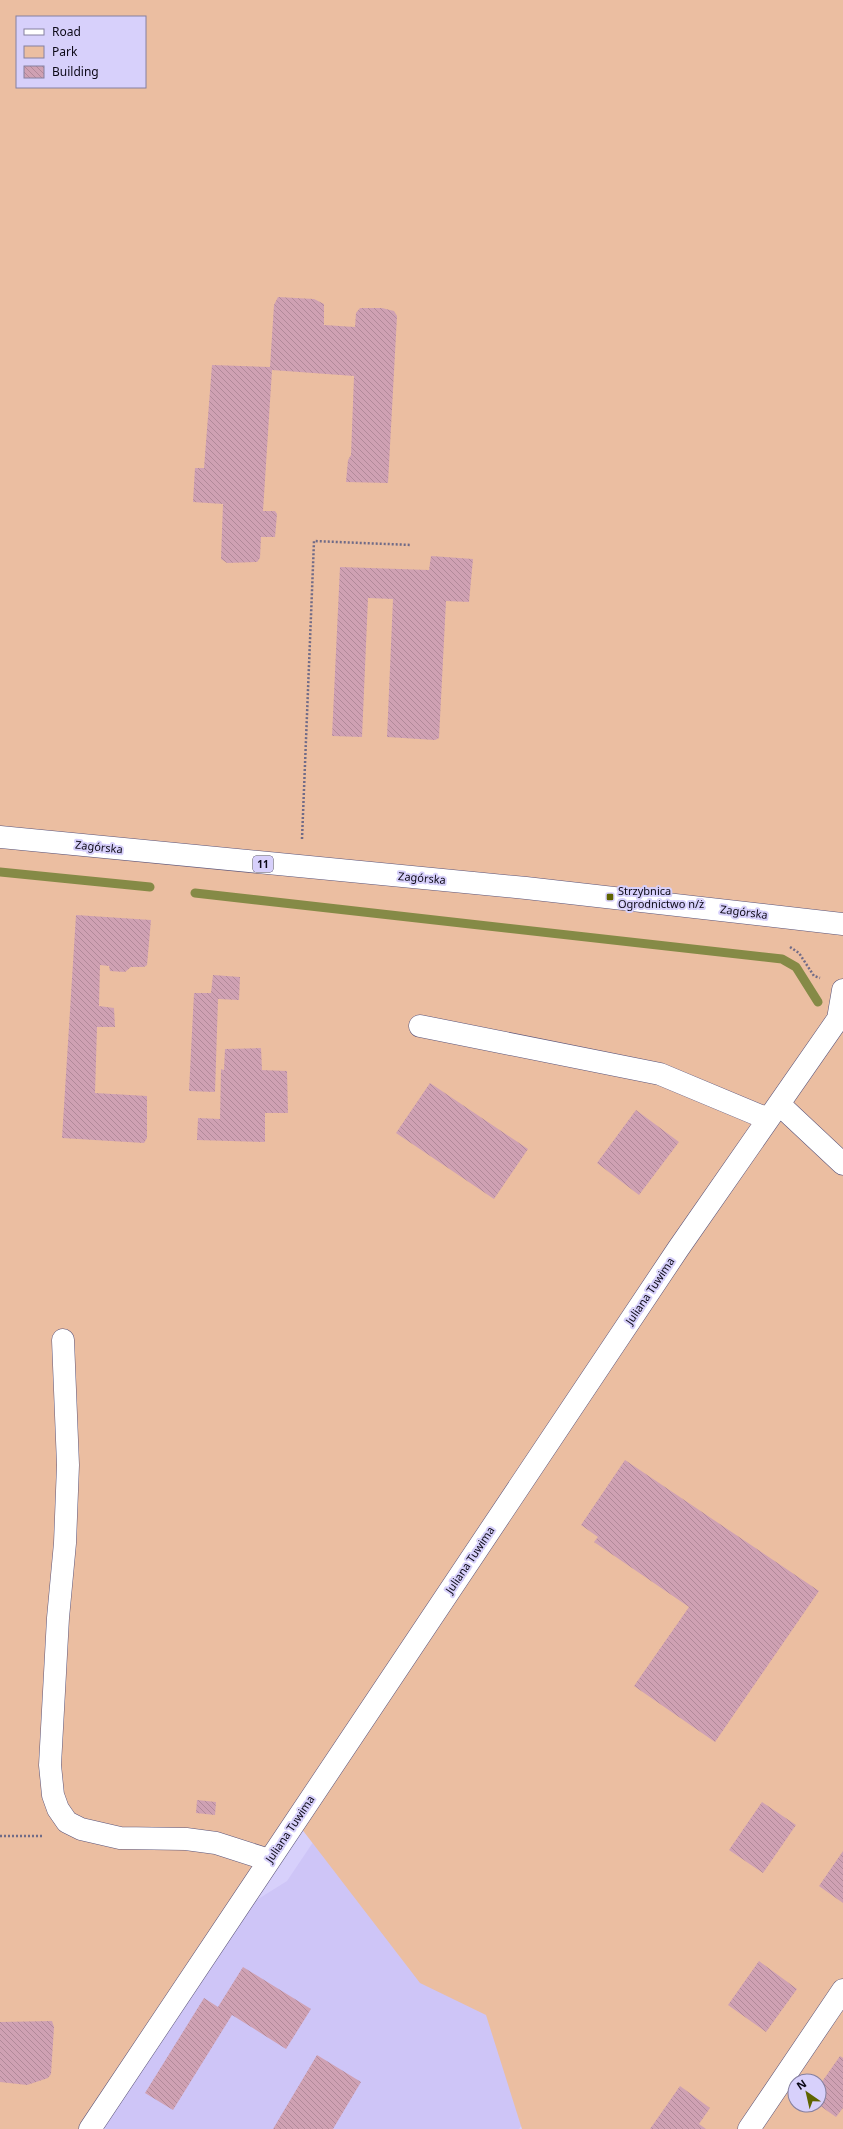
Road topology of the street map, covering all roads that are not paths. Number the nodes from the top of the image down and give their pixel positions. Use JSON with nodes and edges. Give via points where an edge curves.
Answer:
{"nodes":[{"id":1,"x":0,"y":837,"type":"edge"},
{"id":2,"x":843,"y":924,"type":"edge"},
{"id":3,"x":843,"y":990,"type":"edge"},
{"id":4,"x":420,"y":1026,"type":"dead end"},
{"id":5,"x":774,"y":1112,"type":"junction"},
{"id":6,"x":843,"y":1164,"type":"edge"},
{"id":7,"x":63,"y":1340,"type":"dead end"},
{"id":8,"x":269,"y":1860,"type":"junction"},
{"id":9,"x":843,"y":1990,"type":"edge"},
{"id":10,"x":90,"y":2129,"type":"edge"},
{"id":11,"x":749,"y":2129,"type":"edge"}],
"edges":[{"from":1,"to":2,"type":"main road","name":"Zagórska","number":"11","via":[[526,888]]},
{"from":3,"to":5,"type":"main road","name":"Juliana Tuwima","via":[[838,1019]]},
{"from":4,"to":5,"type":"main road","via":[[660,1074]]},
{"from":5,"to":6,"type":"main road"},
{"from":5,"to":8,"type":"main road","name":"Juliana Tuwima","via":[[678,1249]]},
{"from":7,"to":8,"type":"main road","via":[[68,1465],[50,1766],[53,1795],[58,1809],[67,1822],[81,1830],[120,1838],[186,1839],[216,1843]]},
{"from":8,"to":10,"type":"main road","name":"Juliana Tuwima"},
{"from":9,"to":11,"type":"main road"}]}
